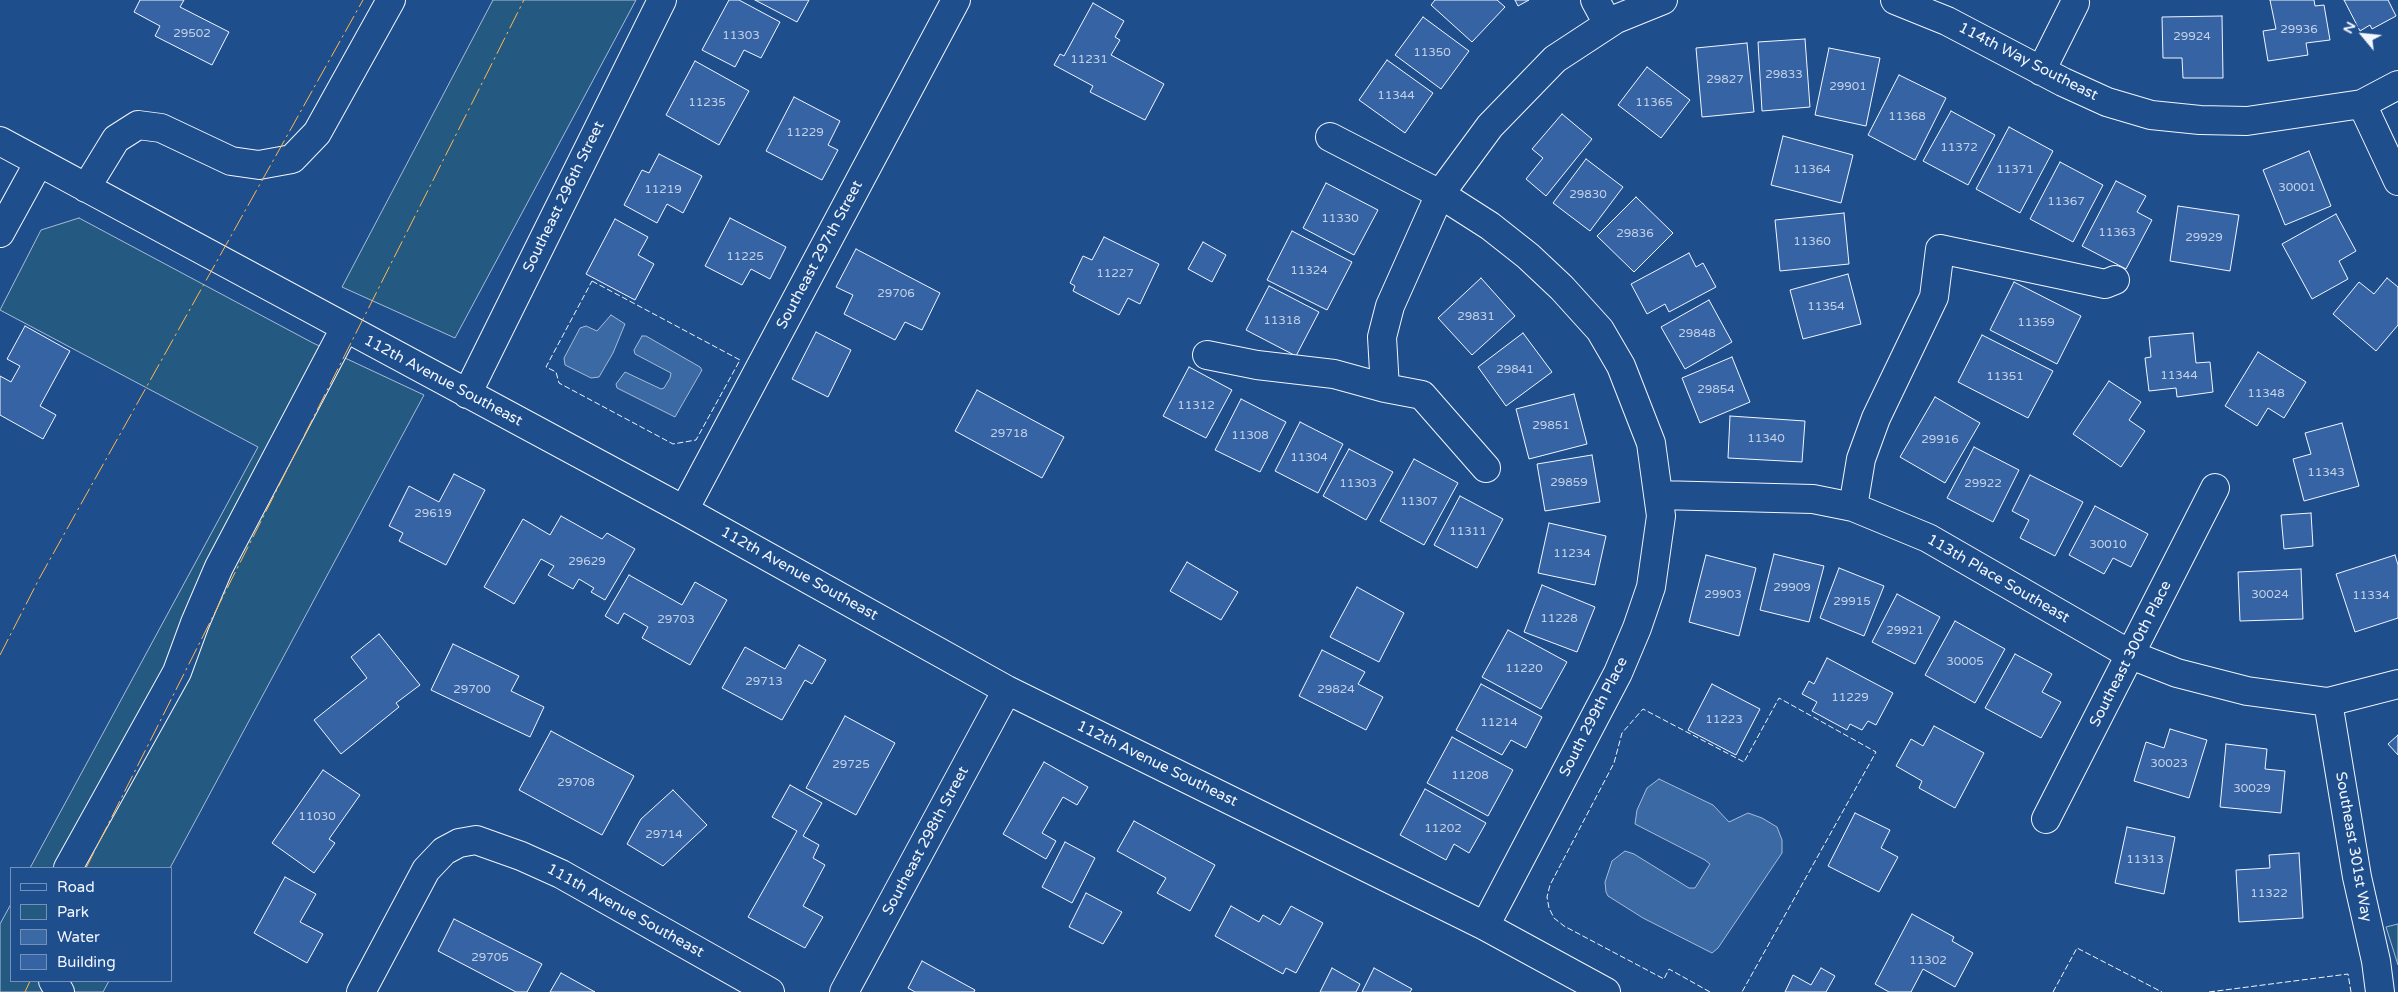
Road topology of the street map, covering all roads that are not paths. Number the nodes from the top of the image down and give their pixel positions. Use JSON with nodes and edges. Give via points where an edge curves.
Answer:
{"nodes":[{"id":1,"x":391,"y":0,"type":"edge"},
{"id":2,"x":662,"y":0,"type":"edge"},
{"id":3,"x":956,"y":0,"type":"edge"},
{"id":4,"x":1595,"y":0,"type":"edge"},
{"id":5,"x":1663,"y":0,"type":"edge"},
{"id":6,"x":1895,"y":0,"type":"edge"},
{"id":7,"x":2074,"y":3,"type":"dead end"},
{"id":8,"x":1608,"y":24,"type":"junction"},
{"id":9,"x":2041,"y":71,"type":"junction"},
{"id":10,"x":2398,"y":85,"type":"edge"},
{"id":11,"x":2362,"y":104,"type":"junction"},
{"id":12,"x":1330,"y":137,"type":"dead end"},
{"id":13,"x":0,"y":142,"type":"edge"},
{"id":14,"x":39,"y":162,"type":"junction"},
{"id":15,"x":2398,"y":182,"type":"edge"},
{"id":16,"x":86,"y":188,"type":"junction"},
{"id":17,"x":1440,"y":194,"type":"junction"},
{"id":18,"x":0,"y":233,"type":"edge"},
{"id":19,"x":2115,"y":280,"type":"dead end"},
{"id":20,"x":345,"y":328,"type":"junction"},
{"id":21,"x":1207,"y":355,"type":"dead end"},
{"id":22,"x":1385,"y":388,"type":"junction"},
{"id":23,"x":467,"y":394,"type":"junction"},
{"id":24,"x":1486,"y":468,"type":"dead end"},
{"id":25,"x":2215,"y":488,"type":"dead end"},
{"id":26,"x":1659,"y":495,"type":"junction"},
{"id":27,"x":1853,"y":507,"type":"junction"},
{"id":28,"x":684,"y":510,"type":"junction"},
{"id":29,"x":2131,"y":656,"type":"junction"},
{"id":30,"x":2398,"y":684,"type":"edge"},
{"id":31,"x":1008,"y":690,"type":"junction"},
{"id":32,"x":2328,"y":702,"type":"junction"},
{"id":33,"x":2046,"y":819,"type":"dead end"},
{"id":34,"x":69,"y":867,"type":"edge"},
{"id":35,"x":1485,"y":926,"type":"junction"},
{"id":36,"x":361,"y":992,"type":"edge"},
{"id":37,"x":770,"y":992,"type":"edge"},
{"id":38,"x":844,"y":992,"type":"edge"},
{"id":39,"x":1606,"y":992,"type":"edge"},
{"id":40,"x":2380,"y":992,"type":"edge"}],
"edges":[{"from":1,"to":16,"type":"street","via":[[317,133],[292,159],[259,165],[231,161],[161,128],[138,125],[116,139]]},
{"from":2,"to":23,"type":"street","name":"Southeast 296th Street"},
{"from":3,"to":28,"type":"street","name":"Southeast 297th Street"},
{"from":4,"to":8,"type":"street"},
{"from":5,"to":8,"type":"street"},
{"from":6,"to":9,"type":"street","name":"114th Way Southeast","via":[[1947,21]]},
{"from":7,"to":9,"type":"street"},
{"from":8,"to":17,"type":"street","via":[[1555,59],[1533,79],[1490,126]]},
{"from":9,"to":11,"type":"street","name":"114th Way Southeast","via":[[2107,102],[2152,115],[2190,119],[2247,121]]},
{"from":10,"to":11,"type":"street","name":"114th Way Southeast"},
{"from":11,"to":15,"type":"street"},
{"from":12,"to":17,"type":"street","name":"South 299th Place"},
{"from":13,"to":14,"type":"street","name":"112th Avenue Southeast"},
{"from":14,"to":16,"type":"street","name":"112th Avenue Southeast"},
{"from":14,"to":18,"type":"street"},
{"from":16,"to":20,"type":"street","name":"112th Avenue Southeast"},
{"from":17,"to":22,"type":"street","via":[[1390,306],[1382,337]]},
{"from":17,"to":26,"type":"street","name":"South 299th Place","via":[[1490,226],[1528,256],[1600,330],[1621,366],[1638,406],[1651,443]]},
{"from":19,"to":27,"type":"street","via":[[2105,284],[1940,249],[1934,297],[1876,418],[1861,458]]},
{"from":20,"to":23,"type":"street","name":"112th Avenue Southeast"},
{"from":20,"to":34,"type":"street","via":[[220,567],[177,672]]},
{"from":21,"to":22,"type":"street","via":[[1334,374]]},
{"from":22,"to":24,"type":"street","via":[[1422,395]]},
{"from":23,"to":28,"type":"street","name":"112th Avenue Southeast"},
{"from":25,"to":29,"type":"street","name":"Southeast 300th Place"},
{"from":26,"to":27,"type":"street","name":"113th Place Southeast","via":[[1813,499]]},
{"from":26,"to":35,"type":"street","name":"South 299th Place","via":[[1661,516],[1657,556],[1651,587],[1637,628],[1618,673]]},
{"from":27,"to":29,"type":"street","name":"113th Place Southeast","via":[[1928,538]]},
{"from":28,"to":31,"type":"street","name":"112th Avenue Southeast"},
{"from":29,"to":32,"type":"street","name":"113th Place Southeast","via":[[2247,691]]},
{"from":29,"to":33,"type":"street","name":"Southeast 300th Place"},
{"from":30,"to":32,"type":"street"},
{"from":31,"to":35,"type":"street","name":"112th Avenue Southeast"},
{"from":31,"to":38,"type":"street","name":"Southeast 298th Street"},
{"from":32,"to":40,"type":"street","name":"Southeast 301st Way"},
{"from":35,"to":39,"type":"street","name":"112th Avenue Southeast"},
{"from":36,"to":37,"type":"street","name":"111th Avenue Southeast","via":[[426,870],[444,851],[458,843],[476,840],[561,874]]}]}
